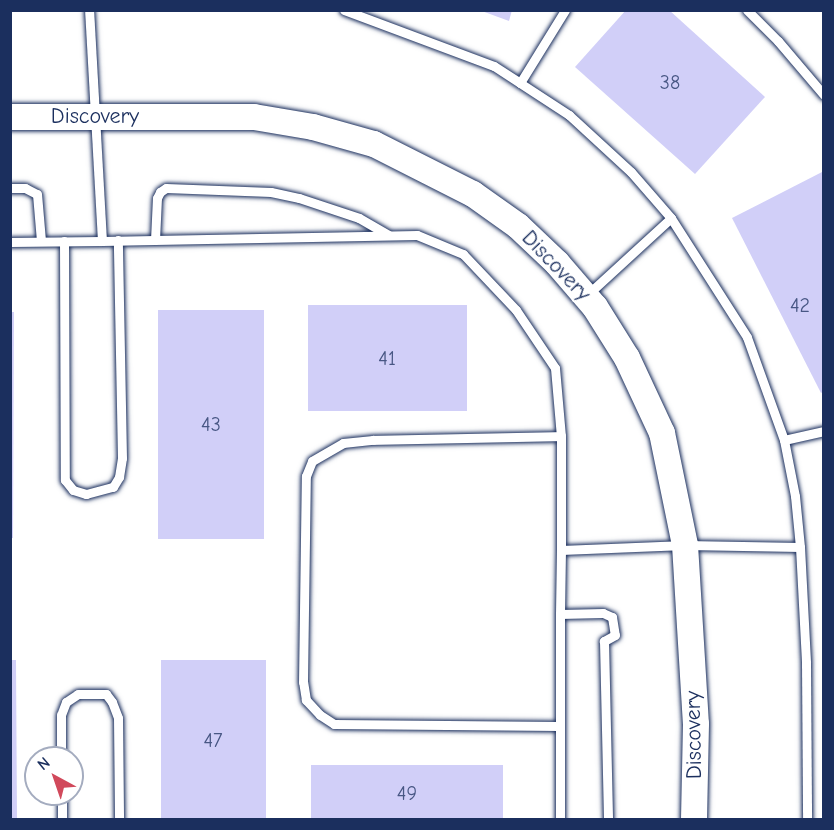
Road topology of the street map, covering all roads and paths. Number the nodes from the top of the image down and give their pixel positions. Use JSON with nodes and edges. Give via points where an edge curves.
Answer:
{"nodes":[{"id":1,"x":89,"y":10,"type":"edge"},
{"id":2,"x":344,"y":10,"type":"edge"},
{"id":3,"x":565,"y":10,"type":"edge"},
{"id":4,"x":747,"y":10,"type":"edge"},
{"id":5,"x":520,"y":82,"type":"junction"},
{"id":6,"x":824,"y":94,"type":"edge"},
{"id":7,"x":10,"y":117,"type":"edge"},
{"id":8,"x":94,"y":117,"type":"junction"},
{"id":9,"x":10,"y":188,"type":"edge"},
{"id":10,"x":671,"y":218,"type":"junction"},
{"id":11,"x":389,"y":236,"type":"junction"},
{"id":12,"x":118,"y":240,"type":"junction"},
{"id":13,"x":155,"y":240,"type":"junction"},
{"id":14,"x":41,"y":241,"type":"junction"},
{"id":15,"x":64,"y":241,"type":"junction"},
{"id":16,"x":102,"y":241,"type":"junction"},
{"id":17,"x":10,"y":242,"type":"edge"},
{"id":18,"x":586,"y":296,"type":"junction"},
{"id":19,"x":824,"y":431,"type":"edge"},
{"id":20,"x":561,"y":435,"type":"junction"},
{"id":21,"x":784,"y":440,"type":"junction"},
{"id":22,"x":685,"y":545,"type":"junction"},
{"id":23,"x":800,"y":547,"type":"junction"},
{"id":24,"x":561,"y":550,"type":"junction"},
{"id":25,"x":560,"y":614,"type":"junction"},
{"id":26,"x":559,"y":726,"type":"junction"},
{"id":27,"x":61,"y":746,"type":"edge"},
{"id":28,"x":119,"y":819,"type":"edge"},
{"id":29,"x":560,"y":819,"type":"edge"},
{"id":30,"x":608,"y":819,"type":"edge"},
{"id":31,"x":694,"y":819,"type":"edge"},
{"id":32,"x":807,"y":819,"type":"edge"}],
"edges":[{"from":1,"to":8,"type":"lane"},
{"from":2,"to":5,"type":"lane","via":[[494,66]]},
{"from":3,"to":5,"type":"lane"},
{"from":4,"to":6,"type":"lane"},
{"from":5,"to":10,"type":"lane","via":[[569,115],[631,172]]},
{"from":7,"to":8,"type":"street","name":"Discovery"},
{"from":8,"to":16,"type":"lane"},
{"from":8,"to":18,"type":"street","name":"Discovery","via":[[255,117],[374,144],[473,194],[518,226]]},
{"from":9,"to":14,"type":"lane","via":[[25,188],[37,194]]},
{"from":10,"to":18,"type":"lane"},
{"from":10,"to":21,"type":"lane","via":[[747,337]]},
{"from":11,"to":13,"type":"lane"},
{"from":11,"to":13,"type":"lane","via":[[359,218],[299,198],[271,192],[166,188],[157,198]]},
{"from":11,"to":20,"type":"lane","via":[[417,235],[463,254],[516,310],[555,368]]},
{"from":12,"to":13,"type":"lane"},
{"from":12,"to":15,"type":"lane","via":[[122,458],[113,488],[86,494],[73,490],[65,480]]},
{"from":12,"to":16,"type":"lane"},
{"from":14,"to":15,"type":"lane"},
{"from":14,"to":17,"type":"lane"},
{"from":15,"to":16,"type":"lane"},
{"from":18,"to":22,"type":"street","name":"Discovery","via":[[627,358],[662,433]]},
{"from":19,"to":21,"type":"lane"},
{"from":20,"to":24,"type":"lane"},
{"from":20,"to":26,"type":"lane","via":[[343,443],[312,461],[306,477],[303,682],[306,700],[334,724]]},
{"from":21,"to":23,"type":"lane"},
{"from":22,"to":23,"type":"lane"},
{"from":22,"to":24,"type":"lane"},
{"from":22,"to":31,"type":"street","name":"Discovery","via":[[696,724]]},
{"from":23,"to":32,"type":"lane","via":[[806,663]]},
{"from":24,"to":25,"type":"lane"},
{"from":25,"to":26,"type":"lane"},
{"from":25,"to":30,"type":"lane","via":[[603,613],[612,617],[615,634],[604,641]]},
{"from":26,"to":29,"type":"lane"},
{"from":27,"to":28,"type":"lane","via":[[61,714],[66,702],[78,694],[106,694],[118,718]]}]}
